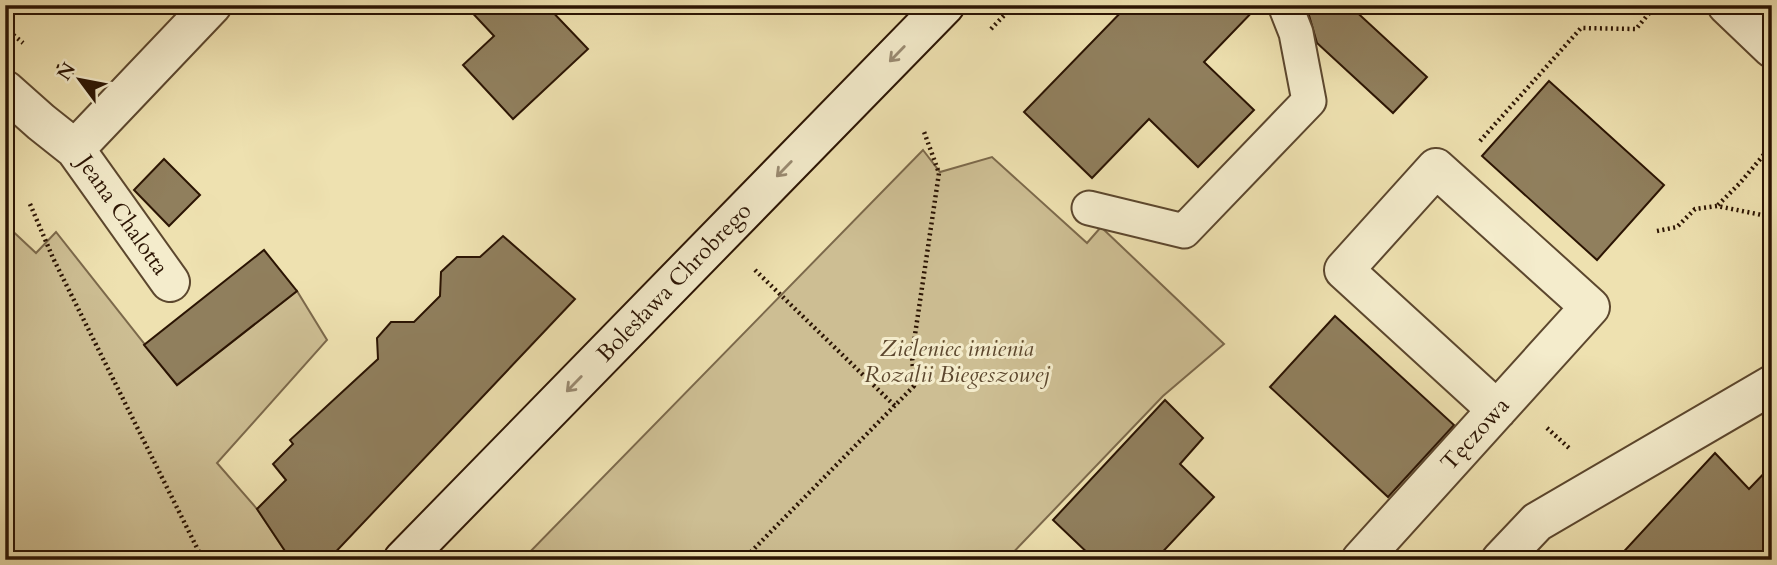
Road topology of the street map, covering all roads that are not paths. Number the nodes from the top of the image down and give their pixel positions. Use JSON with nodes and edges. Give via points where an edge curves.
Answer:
{"nodes":[{"id":1,"x":212,"y":5,"type":"edge"},
{"id":2,"x":945,"y":5,"type":"edge"},
{"id":3,"x":1285,"y":5,"type":"edge"},
{"id":4,"x":1727,"y":5,"type":"edge"},
{"id":5,"x":1772,"y":48,"type":"edge"},
{"id":6,"x":5,"y":90,"type":"edge"},
{"id":7,"x":75,"y":149,"type":"junction"},
{"id":8,"x":1089,"y":208,"type":"dead end"},
{"id":9,"x":170,"y":282,"type":"dead end"},
{"id":10,"x":1772,"y":385,"type":"edge"},
{"id":11,"x":1497,"y":410,"type":"junction"},
{"id":12,"x":403,"y":560,"type":"edge"},
{"id":13,"x":1361,"y":560,"type":"edge"},
{"id":14,"x":1501,"y":560,"type":"edge"}],
"edges":[{"from":1,"to":7,"type":"street","name":"Jeana Chalotta"},
{"from":2,"to":12,"type":"street","name":"Bolesława Chrobrego","one_way":true},
{"from":3,"to":8,"type":"lane","via":[[1296,33],[1310,101],[1184,231]]},
{"from":4,"to":5,"type":"street"},
{"from":6,"to":7,"type":"street","name":"Jeana Chalotta"},
{"from":7,"to":9,"type":"street","name":"Jeana Chalotta"},
{"from":10,"to":14,"type":"street","via":[[1537,522]]},
{"from":11,"to":11,"type":"street","name":"Tęczowa","via":[[1344,270],[1436,168],[1590,307]]},
{"from":11,"to":13,"type":"street","name":"Tęczowa"}]}
